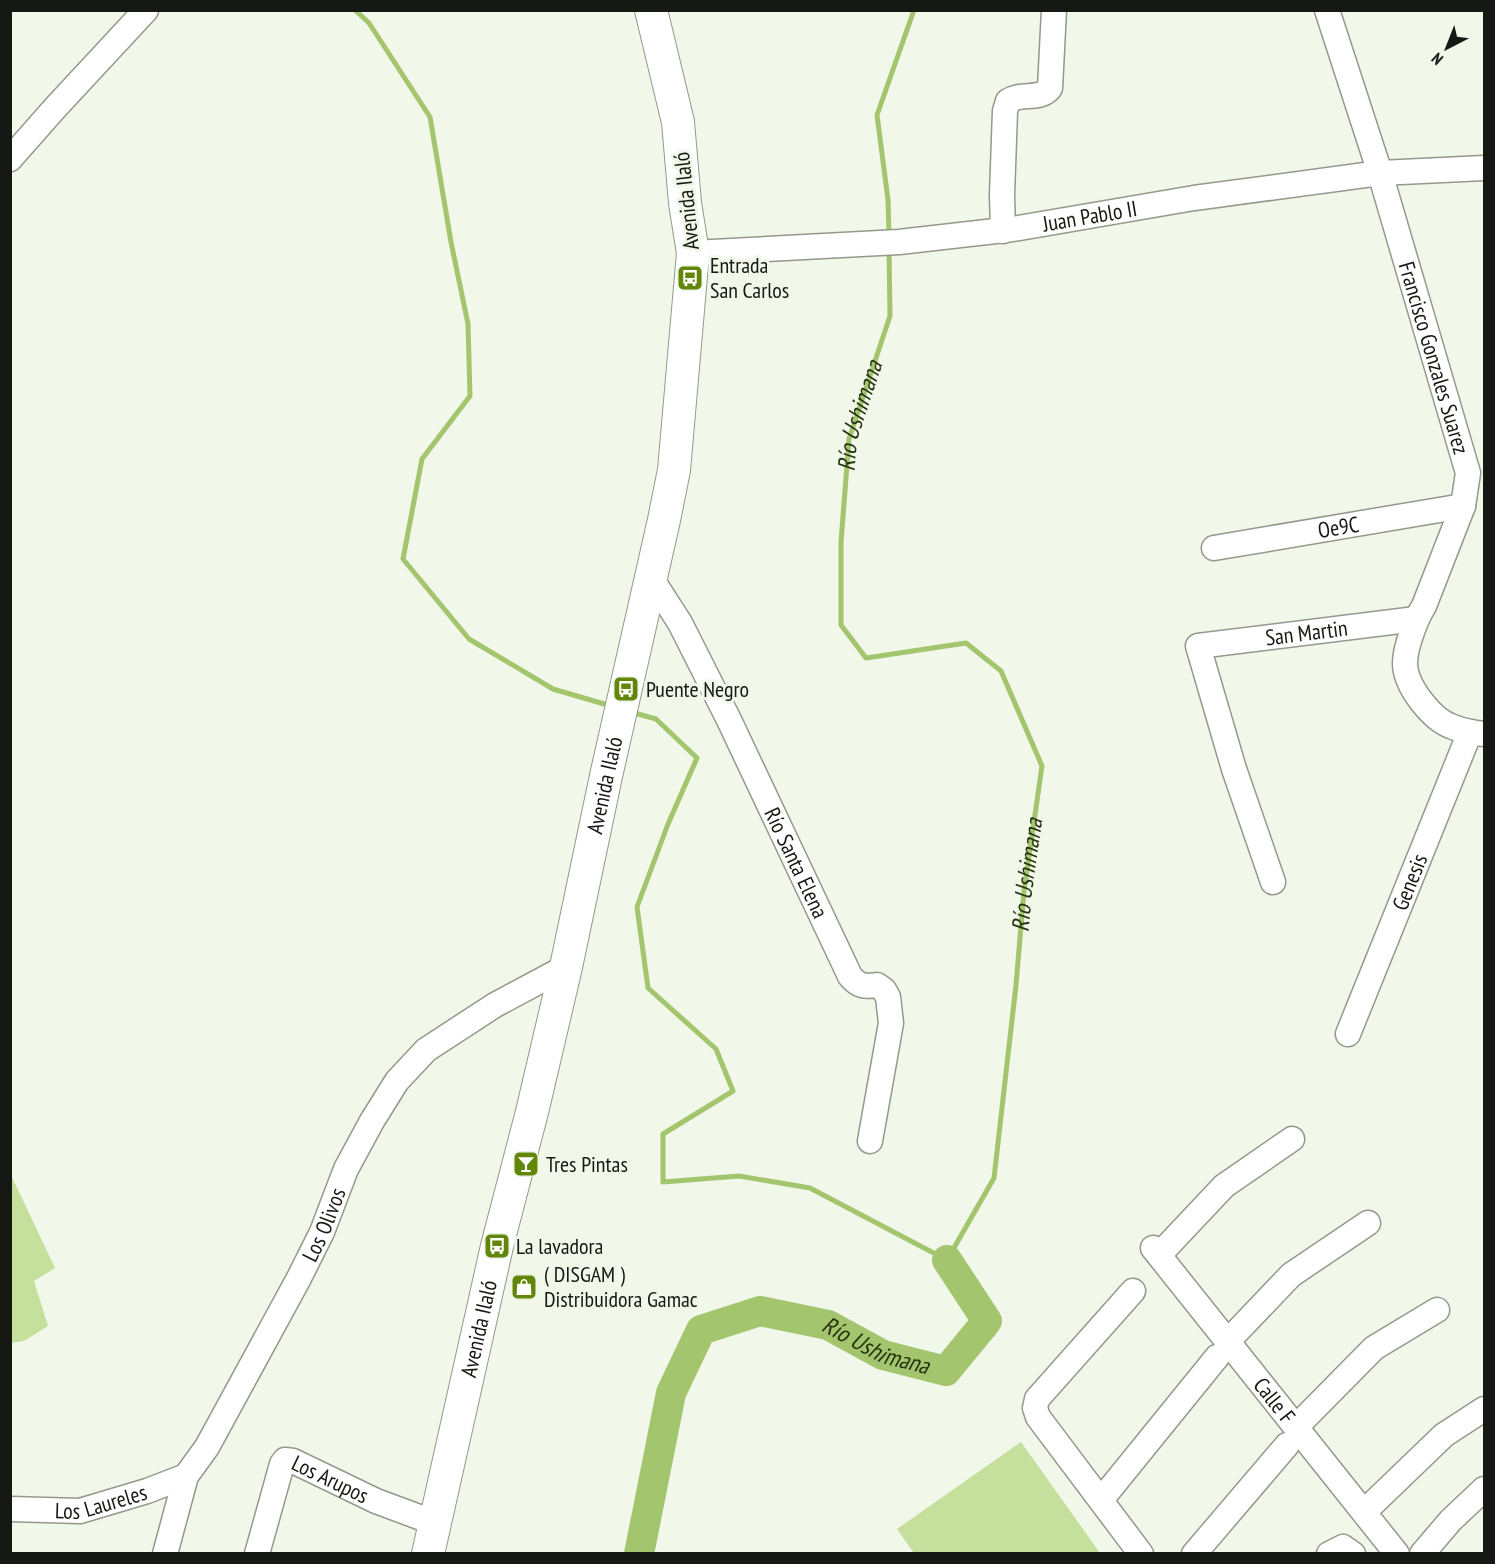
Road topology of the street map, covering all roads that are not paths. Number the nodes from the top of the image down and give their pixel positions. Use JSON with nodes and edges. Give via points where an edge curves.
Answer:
{"nodes":[{"id":1,"x":146,"y":10,"type":"edge"},
{"id":2,"x":651,"y":10,"type":"edge"},
{"id":3,"x":1054,"y":10,"type":"edge"},
{"id":4,"x":1327,"y":10,"type":"edge"},
{"id":5,"x":10,"y":159,"type":"edge"},
{"id":6,"x":1485,"y":168,"type":"edge"},
{"id":7,"x":1380,"y":172,"type":"junction"},
{"id":8,"x":1003,"y":231,"type":"junction"},
{"id":9,"x":693,"y":253,"type":"junction"},
{"id":10,"x":1477,"y":474,"type":"edge"},
{"id":11,"x":1463,"y":506,"type":"junction"},
{"id":12,"x":1214,"y":548,"type":"dead end"},
{"id":13,"x":651,"y":578,"type":"junction"},
{"id":14,"x":1416,"y":619,"type":"junction"},
{"id":15,"x":1477,"y":733,"type":"edge"},
{"id":16,"x":1273,"y":882,"type":"dead end"},
{"id":17,"x":566,"y":967,"type":"junction"},
{"id":18,"x":1348,"y":1034,"type":"dead end"},
{"id":19,"x":1292,"y":1140,"type":"dead end"},
{"id":20,"x":870,"y":1142,"type":"dead end"},
{"id":21,"x":1368,"y":1223,"type":"dead end"},
{"id":22,"x":1133,"y":1291,"type":"dead end"},
{"id":23,"x":1437,"y":1310,"type":"dead end"},
{"id":24,"x":1223,"y":1349,"type":"junction"},
{"id":25,"x":1485,"y":1409,"type":"edge"},
{"id":26,"x":1291,"y":1436,"type":"junction"},
{"id":27,"x":186,"y":1476,"type":"junction"},
{"id":28,"x":1485,"y":1489,"type":"edge"},
{"id":29,"x":1101,"y":1500,"type":"junction"},
{"id":30,"x":10,"y":1509,"type":"edge"},
{"id":31,"x":1364,"y":1512,"type":"junction"},
{"id":32,"x":435,"y":1523,"type":"junction"},
{"id":33,"x":165,"y":1554,"type":"edge"},
{"id":34,"x":256,"y":1554,"type":"edge"},
{"id":35,"x":428,"y":1554,"type":"edge"},
{"id":36,"x":1141,"y":1554,"type":"edge"},
{"id":37,"x":1194,"y":1554,"type":"edge"},
{"id":38,"x":1329,"y":1554,"type":"edge"},
{"id":39,"x":1353,"y":1554,"type":"edge"},
{"id":40,"x":1397,"y":1554,"type":"edge"},
{"id":41,"x":1422,"y":1554,"type":"edge"}],
"edges":[{"from":1,"to":5,"type":"street"},
{"from":2,"to":9,"type":"main road","name":"Avenida Ilaló","via":[[678,122]]},
{"from":3,"to":8,"type":"street","via":[[1050,88],[1042,95],[1014,97],[1005,111]]},
{"from":4,"to":7,"type":"street","name":"Francisco Gonzales Suarez"},
{"from":6,"to":7,"type":"street","name":"Juan Pablo II"},
{"from":7,"to":8,"type":"street","name":"Juan Pablo II","via":[[1194,198]]},
{"from":7,"to":10,"type":"street","name":"Francisco Gonzales Suarez"},
{"from":8,"to":9,"type":"street","name":"Juan Pablo II"},
{"from":9,"to":13,"type":"main road","name":"Avenida Ilaló","via":[[674,470]]},
{"from":10,"to":11,"type":"street","name":"Francisco Gonzales Suarez"},
{"from":11,"to":12,"type":"street","name":"Oe9C"},
{"from":11,"to":14,"type":"street","name":"Francisco Gonzales Suarez"},
{"from":13,"to":17,"type":"main road","name":"Avenida Ilaló"},
{"from":13,"to":20,"type":"street","name":"Río Santa Elena","via":[[680,623],[714,691],[850,976],[856,984],[877,985],[888,997],[891,1023]]},
{"from":14,"to":15,"type":"street","name":"Francisco Gonzales Suarez","via":[[1405,663],[1413,687],[1427,709],[1450,727]]},
{"from":14,"to":16,"type":"street","name":"San Martin","via":[[1198,646]]},
{"from":15,"to":18,"type":"street","name":"Genesis"},
{"from":17,"to":27,"type":"street","name":"Los Olivos","via":[[495,1005],[426,1050],[397,1081],[346,1169],[299,1278],[207,1447]]},
{"from":17,"to":32,"type":"main road","name":"Avenida Ilaló","via":[[497,1246]]},
{"from":19,"to":24,"type":"street","name":"Calle F","via":[[1224,1186],[1156,1251]]},
{"from":21,"to":24,"type":"street","via":[[1291,1275]]},
{"from":22,"to":29,"type":"street","via":[[1037,1399],[1035,1408]]},
{"from":23,"to":26,"type":"street","via":[[1374,1348]]},
{"from":24,"to":26,"type":"street","name":"Calle F"},
{"from":24,"to":29,"type":"street"},
{"from":25,"to":31,"type":"street","via":[[1444,1436]]},
{"from":26,"to":31,"type":"street","name":"Calle F"},
{"from":26,"to":37,"type":"street"},
{"from":27,"to":30,"type":"street","name":"Los Laureles","via":[[80,1511]]},
{"from":27,"to":33,"type":"street","name":"Los Olivos"},
{"from":28,"to":41,"type":"street"},
{"from":29,"to":36,"type":"street"},
{"from":31,"to":40,"type":"street","name":"Calle F"},
{"from":32,"to":34,"type":"street","name":"Los Arupos","via":[[285,1460]]},
{"from":32,"to":35,"type":"main road","name":"Avenida Ilaló"},
{"from":38,"to":39,"type":"street","via":[[1343,1547]]}]}
